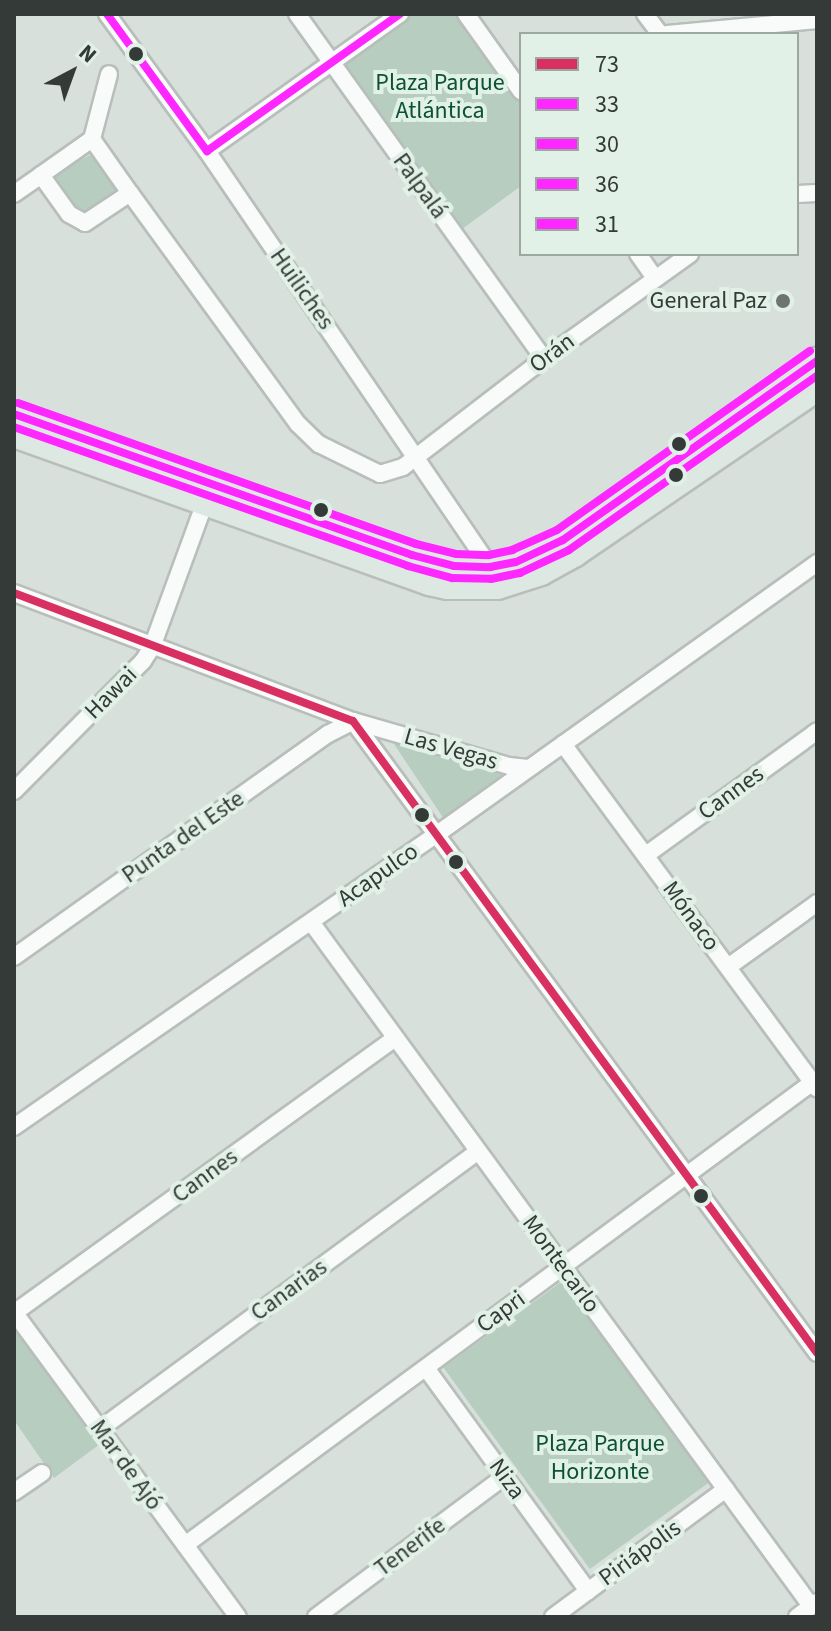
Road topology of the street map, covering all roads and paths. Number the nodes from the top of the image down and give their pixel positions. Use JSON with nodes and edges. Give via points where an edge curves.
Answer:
{"nodes":[{"id":1,"x":107,"y":14,"type":"edge"},
{"id":2,"x":297,"y":14,"type":"edge"},
{"id":3,"x":400,"y":14,"type":"edge"},
{"id":4,"x":466,"y":14,"type":"edge"},
{"id":5,"x":645,"y":14,"type":"edge"},
{"id":6,"x":817,"y":20,"type":"edge"},
{"id":7,"x":658,"y":32,"type":"edge"},
{"id":8,"x":688,"y":32,"type":"edge"},
{"id":9,"x":332,"y":63,"type":"junction"},
{"id":10,"x":109,"y":74,"type":"dead end"},
{"id":11,"x":519,"y":88,"type":"edge"},
{"id":12,"x":92,"y":139,"type":"junction"},
{"id":13,"x":207,"y":151,"type":"junction"},
{"id":14,"x":41,"y":175,"type":"junction"},
{"id":15,"x":130,"y":193,"type":"junction"},
{"id":16,"x":14,"y":194,"type":"edge"},
{"id":17,"x":639,"y":256,"type":"edge"},
{"id":18,"x":687,"y":256,"type":"edge"},
{"id":19,"x":655,"y":278,"type":"junction"},
{"id":20,"x":544,"y":359,"type":"junction"},
{"id":21,"x":817,"y":361,"type":"edge"},
{"id":22,"x":817,"y":388,"type":"edge"},
{"id":23,"x":14,"y":414,"type":"edge"},
{"id":24,"x":14,"y":434,"type":"edge"},
{"id":25,"x":417,"y":456,"type":"junction"},
{"id":26,"x":207,"y":494,"type":"junction"},
{"id":27,"x":817,"y":563,"type":"edge"},
{"id":28,"x":490,"y":567,"type":"junction"},
{"id":29,"x":14,"y":593,"type":"edge"},
{"id":30,"x":152,"y":647,"type":"junction"},
{"id":31,"x":353,"y":721,"type":"junction"},
{"id":32,"x":817,"y":731,"type":"edge"},
{"id":33,"x":563,"y":744,"type":"junction"},
{"id":34,"x":528,"y":768,"type":"junction"},
{"id":35,"x":14,"y":791,"type":"edge"},
{"id":36,"x":437,"y":834,"type":"junction"},
{"id":37,"x":646,"y":855,"type":"junction"},
{"id":38,"x":817,"y":903,"type":"edge"},
{"id":39,"x":311,"y":922,"type":"junction"},
{"id":40,"x":14,"y":957,"type":"edge"},
{"id":41,"x":728,"y":967,"type":"junction"},
{"id":42,"x":395,"y":1038,"type":"junction"},
{"id":43,"x":815,"y":1083,"type":"edge"},
{"id":44,"x":14,"y":1127,"type":"edge"},
{"id":45,"x":478,"y":1151,"type":"junction"},
{"id":46,"x":687,"y":1175,"type":"junction"},
{"id":47,"x":563,"y":1267,"type":"junction"},
{"id":48,"x":14,"y":1312,"type":"edge"},
{"id":49,"x":817,"y":1353,"type":"edge"},
{"id":50,"x":426,"y":1368,"type":"junction"},
{"id":51,"x":100,"y":1429,"type":"junction"},
{"id":52,"x":42,"y":1473,"type":"dead end"},
{"id":53,"x":505,"y":1476,"type":"junction"},
{"id":54,"x":726,"y":1489,"type":"junction"},
{"id":55,"x":14,"y":1492,"type":"edge"},
{"id":56,"x":185,"y":1545,"type":"junction"},
{"id":57,"x":588,"y":1591,"type":"junction"},
{"id":58,"x":814,"y":1604,"type":"edge"},
{"id":59,"x":238,"y":1617,"type":"edge"},
{"id":60,"x":316,"y":1617,"type":"edge"},
{"id":61,"x":553,"y":1617,"type":"edge"},
{"id":62,"x":797,"y":1617,"type":"edge"}],
"edges":[{"from":1,"to":13,"type":"street","name":"Huiliches"},
{"from":2,"to":9,"type":"street","name":"Palpalá"},
{"from":3,"to":9,"type":"street"},
{"from":4,"to":11,"type":"street"},
{"from":5,"to":7,"type":"street"},
{"from":6,"to":8,"type":"street"},
{"from":9,"to":13,"type":"street"},
{"from":9,"to":20,"type":"street","name":"Palpalá"},
{"from":10,"to":12,"type":"street"},
{"from":12,"to":14,"type":"street"},
{"from":12,"to":15,"type":"street"},
{"from":13,"to":25,"type":"street","name":"Huiliches"},
{"from":14,"to":15,"type":"street","via":[[69,214],[85,223]]},
{"from":14,"to":16,"type":"street"},
{"from":15,"to":25,"type":"street","name":"Orán","via":[[298,424],[319,444],[380,474],[392,473]]},
{"from":17,"to":19,"type":"street"},
{"from":18,"to":19,"type":"street","name":"Orán"},
{"from":19,"to":20,"type":"street","name":"Orán"},
{"from":20,"to":25,"type":"street","name":"Orán"},
{"from":21,"to":28,"type":"main road","via":[[563,540],[516,562]]},
{"from":22,"to":26,"type":"main road","via":[[575,553],[541,572],[497,586],[429,582]]},
{"from":23,"to":26,"type":"main road"},
{"from":24,"to":26,"type":"main road"},
{"from":25,"to":28,"type":"street","name":"Huiliches"},
{"from":26,"to":28,"type":"main road","via":[[424,559]]},
{"from":26,"to":30,"type":"street","name":"Hawai"},
{"from":27,"to":33,"type":"street","name":"Acapulco"},
{"from":29,"to":30,"type":"street","name":"Las Vegas"},
{"from":30,"to":31,"type":"street","name":"Las Vegas"},
{"from":30,"to":35,"type":"street","name":"Hawai"},
{"from":31,"to":34,"type":"street","name":"Las Vegas"},
{"from":31,"to":36,"type":"street"},
{"from":31,"to":40,"type":"street","name":"Punta del Este"},
{"from":32,"to":37,"type":"street","name":"Cannes"},
{"from":33,"to":34,"type":"street","name":"Acapulco"},
{"from":33,"to":37,"type":"street","name":"Mónaco"},
{"from":34,"to":36,"type":"street","name":"Acapulco"},
{"from":36,"to":39,"type":"street","name":"Acapulco"},
{"from":36,"to":46,"type":"street"},
{"from":37,"to":41,"type":"street","name":"Mónaco"},
{"from":38,"to":41,"type":"street"},
{"from":39,"to":42,"type":"street","name":"Montecarlo"},
{"from":39,"to":44,"type":"street","name":"Acapulco"},
{"from":41,"to":43,"type":"street","name":"Mónaco"},
{"from":42,"to":45,"type":"street","name":"Montecarlo"},
{"from":42,"to":48,"type":"street","name":"Cannes"},
{"from":43,"to":46,"type":"street","name":"Capri"},
{"from":45,"to":47,"type":"street","name":"Montecarlo"},
{"from":45,"to":51,"type":"street","name":"Canarias"},
{"from":46,"to":47,"type":"street","name":"Capri"},
{"from":46,"to":49,"type":"street"},
{"from":47,"to":50,"type":"street","name":"Capri"},
{"from":47,"to":54,"type":"street","name":"Montecarlo"},
{"from":48,"to":51,"type":"street","name":"Mar de Ajó"},
{"from":50,"to":53,"type":"street","name":"Niza"},
{"from":50,"to":56,"type":"street","name":"Capri"},
{"from":51,"to":56,"type":"street","name":"Mar de Ajó"},
{"from":52,"to":55,"type":"street"},
{"from":53,"to":57,"type":"street","name":"Niza"},
{"from":53,"to":60,"type":"street","name":"Tenerife"},
{"from":54,"to":57,"type":"street","name":"Piriápolis"},
{"from":54,"to":58,"type":"street","name":"Montecarlo"},
{"from":56,"to":59,"type":"street","name":"Mar de Ajó"},
{"from":57,"to":61,"type":"street","name":"Piriápolis"},
{"from":58,"to":62,"type":"street"}]}
